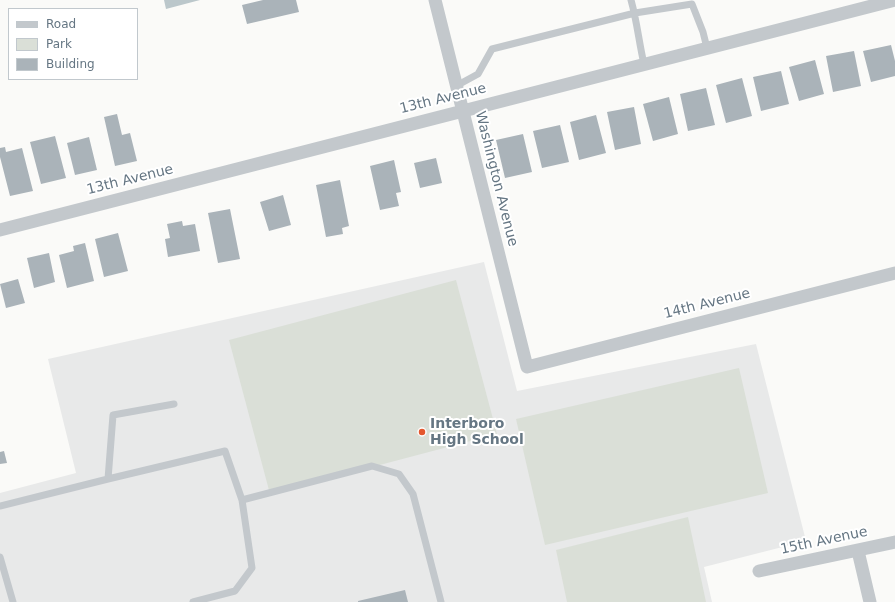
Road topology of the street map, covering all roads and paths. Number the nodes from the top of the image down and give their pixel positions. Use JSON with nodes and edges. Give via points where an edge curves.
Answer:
{"nodes":[{"id":1,"x":435,"y":0,"type":"edge"},
{"id":2,"x":631,"y":0,"type":"edge"},
{"id":3,"x":895,"y":0,"type":"edge"},
{"id":4,"x":635,"y":14,"type":"junction"},
{"id":5,"x":707,"y":48,"type":"junction"},
{"id":6,"x":644,"y":64,"type":"junction"},
{"id":7,"x":456,"y":86,"type":"junction"},
{"id":8,"x":463,"y":111,"type":"junction"},
{"id":9,"x":0,"y":230,"type":"edge"},
{"id":10,"x":895,"y":273,"type":"edge"},
{"id":11,"x":527,"y":367,"type":"joint"},
{"id":12,"x":174,"y":404,"type":"dead end"},
{"id":13,"x":108,"y":479,"type":"junction"},
{"id":14,"x":242,"y":500,"type":"junction"},
{"id":15,"x":0,"y":506,"type":"edge"},
{"id":16,"x":895,"y":542,"type":"edge"},
{"id":17,"x":858,"y":551,"type":"junction"},
{"id":18,"x":0,"y":557,"type":"edge"},
{"id":19,"x":759,"y":571,"type":"dead end"},
{"id":20,"x":13,"y":602,"type":"edge"},
{"id":21,"x":193,"y":602,"type":"edge"},
{"id":22,"x":441,"y":602,"type":"edge"},
{"id":23,"x":870,"y":602,"type":"edge"}],
"edges":[{"from":1,"to":7,"type":"street","name":"Washington Avenue"},
{"from":2,"to":4,"type":"lane"},
{"from":3,"to":5,"type":"street","name":"13th Avenue"},
{"from":4,"to":5,"type":"lane","via":[[692,4]]},
{"from":4,"to":6,"type":"lane"},
{"from":4,"to":7,"type":"lane","via":[[492,49],[478,74]]},
{"from":5,"to":6,"type":"street","name":"13th Avenue"},
{"from":6,"to":8,"type":"street","name":"13th Avenue"},
{"from":7,"to":8,"type":"street","name":"Washington Avenue"},
{"from":8,"to":9,"type":"street","name":"13th Avenue"},
{"from":8,"to":11,"type":"street","name":"Washington Avenue"},
{"from":10,"to":11,"type":"street","name":"14th Avenue"},
{"from":12,"to":13,"type":"lane","via":[[112,416]]},
{"from":13,"to":14,"type":"lane","via":[[226,451]]},
{"from":13,"to":15,"type":"lane"},
{"from":14,"to":21,"type":"lane","via":[[252,568],[235,591]]},
{"from":14,"to":22,"type":"lane","via":[[372,466],[399,474],[413,494]]},
{"from":16,"to":17,"type":"street","name":"15th Avenue"},
{"from":17,"to":19,"type":"street","name":"15th Avenue"},
{"from":17,"to":23,"type":"street"},
{"from":18,"to":20,"type":"lane"}]}
